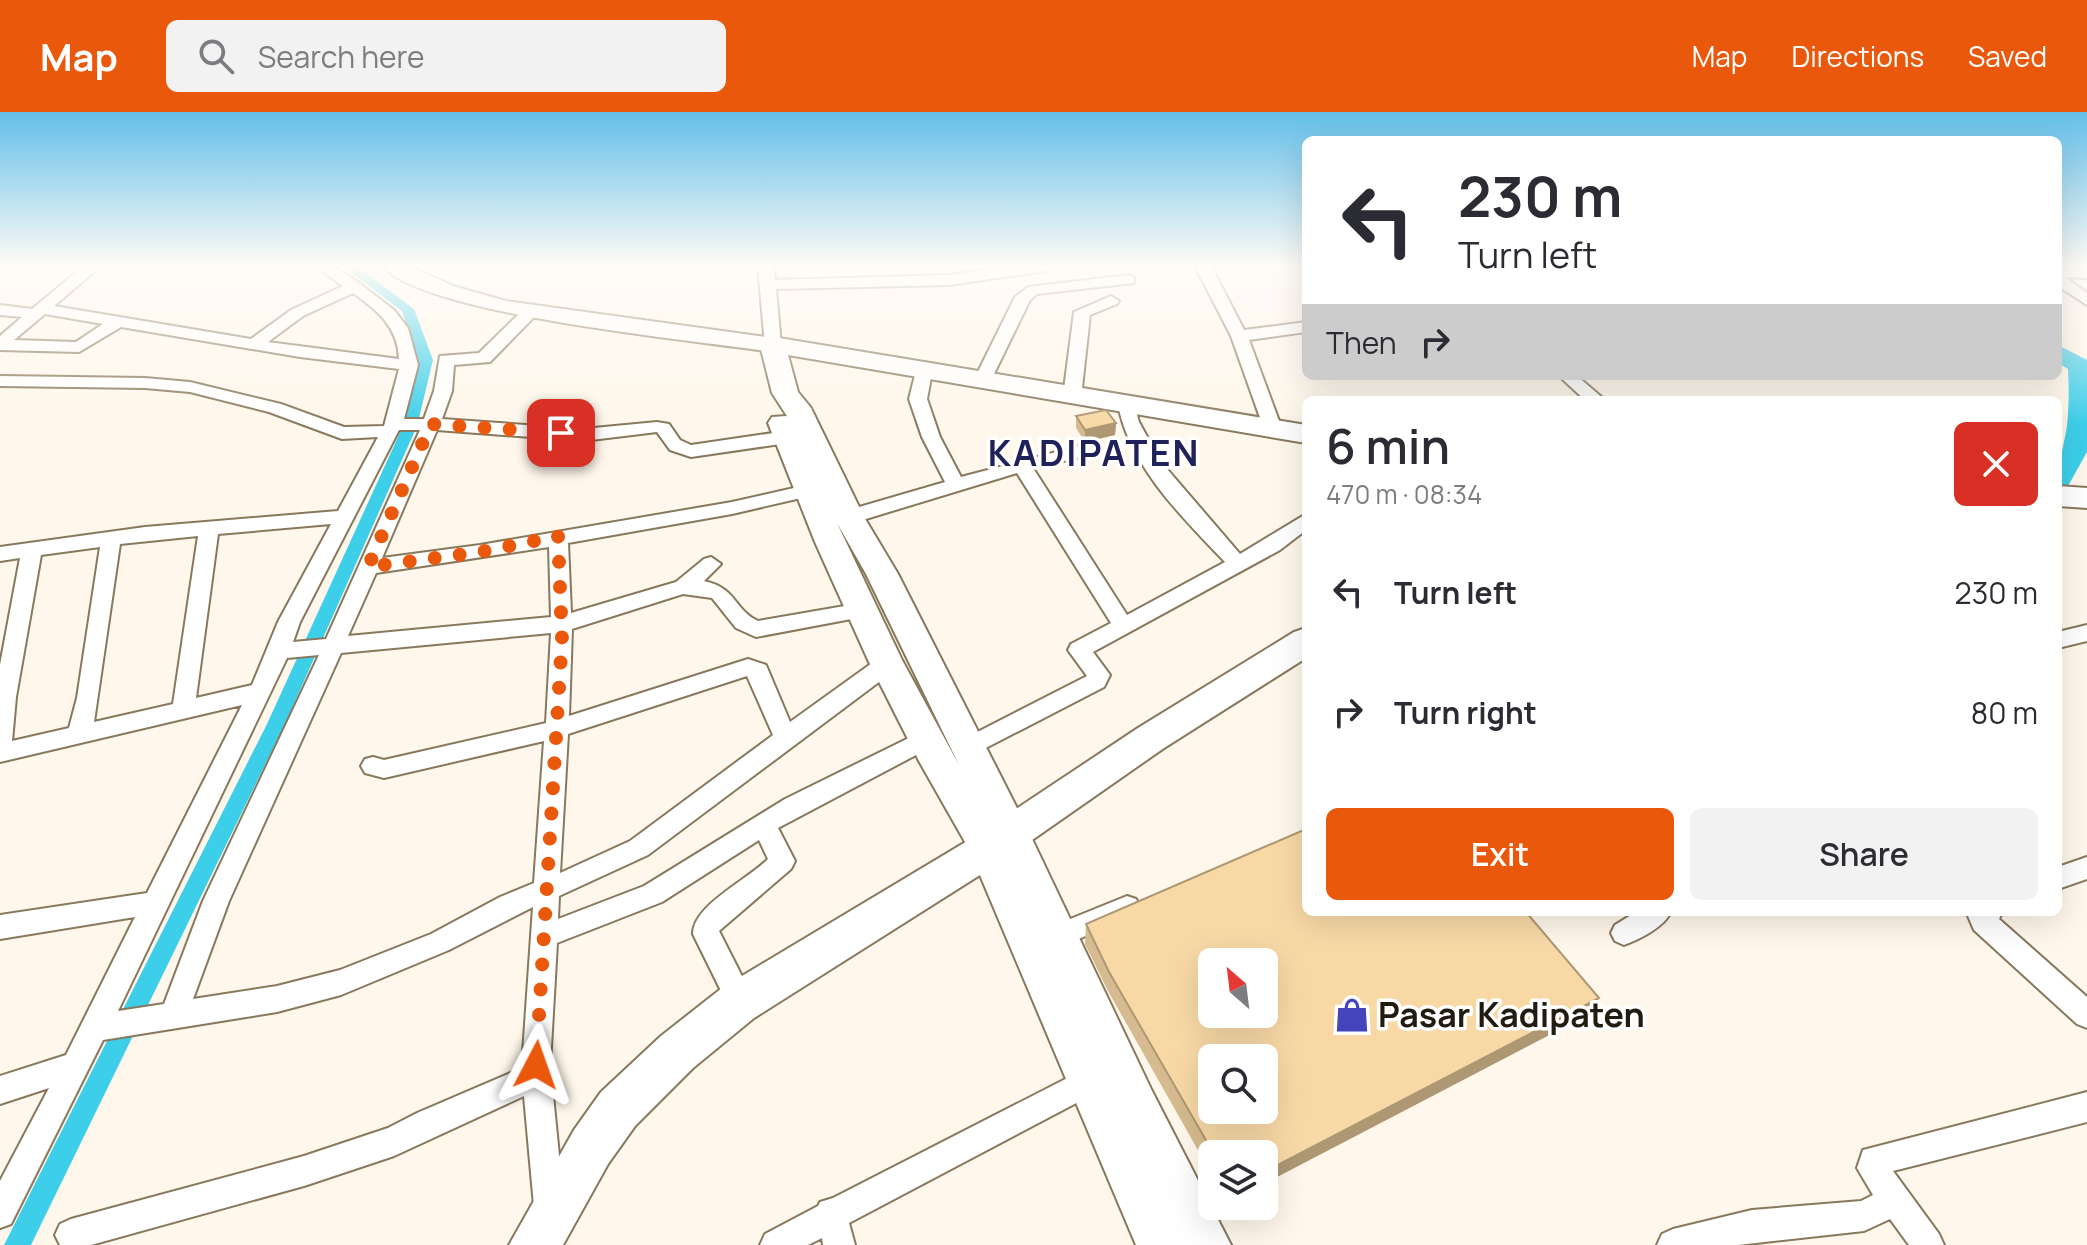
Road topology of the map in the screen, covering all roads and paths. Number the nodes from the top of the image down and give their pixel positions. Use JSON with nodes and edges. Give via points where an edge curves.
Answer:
{"nodes":[{"id":1,"x":30,"y":319,"type":"edge"},
{"id":2,"x":93,"y":319,"type":"edge"},
{"id":3,"x":288,"y":319,"type":"edge"},
{"id":4,"x":394,"y":319,"type":"edge"},
{"id":5,"x":523,"y":319,"type":"edge"},
{"id":6,"x":587,"y":319,"type":"edge"},
{"id":7,"x":771,"y":319,"type":"edge"},
{"id":8,"x":1012,"y":319,"type":"edge"},
{"id":9,"x":1081,"y":319,"type":"edge"},
{"id":10,"x":1230,"y":319,"type":"edge"},
{"id":11,"x":118,"y":322,"type":"junction"},
{"id":12,"x":1302,"y":328,"type":"edge"},
{"id":13,"x":1239,"y":336,"type":"junction"},
{"id":14,"x":1,"y":342,"type":"edge"},
{"id":15,"x":254,"y":344,"type":"junction"},
{"id":16,"x":773,"y":345,"type":"junction"},
{"id":17,"x":410,"y":365,"type":"junction"},
{"id":18,"x":925,"y":367,"type":"junction"},
{"id":19,"x":984,"y":378,"type":"junction"},
{"id":20,"x":1572,"y":380,"type":"edge"},
{"id":21,"x":0,"y":381,"type":"edge"},
{"id":22,"x":785,"y":393,"type":"junction"},
{"id":23,"x":1591,"y":396,"type":"edge"},
{"id":24,"x":1072,"y":397,"type":"junction"},
{"id":25,"x":1127,"y":404,"type":"junction"},
{"id":26,"x":427,"y":424,"type":"junction"},
{"id":27,"x":395,"y":427,"type":"junction"},
{"id":28,"x":1273,"y":429,"type":"junction"},
{"id":29,"x":1302,"y":433,"type":"edge"},
{"id":30,"x":787,"y":437,"type":"junction"},
{"id":31,"x":1079,"y":452,"type":"dead end"},
{"id":32,"x":1022,"y":465,"type":"junction"},
{"id":33,"x":956,"y":485,"type":"junction"},
{"id":34,"x":807,"y":491,"type":"junction"},
{"id":35,"x":2062,"y":496,"type":"edge"},
{"id":36,"x":2087,"y":498,"type":"edge"},
{"id":37,"x":343,"y":517,"type":"junction"},
{"id":38,"x":849,"y":517,"type":"junction"},
{"id":39,"x":1302,"y":523,"type":"edge"},
{"id":40,"x":209,"y":530,"type":"junction"},
{"id":41,"x":558,"y":536,"type":"junction"},
{"id":42,"x":111,"y":538,"type":"junction"},
{"id":43,"x":32,"y":549,"type":"junction"},
{"id":44,"x":0,"y":554,"type":"edge"},
{"id":45,"x":1237,"y":563,"type":"junction"},
{"id":46,"x":711,"y":564,"type":"dead end"},
{"id":47,"x":368,"y":567,"type":"junction"},
{"id":48,"x":683,"y":587,"type":"junction"},
{"id":49,"x":862,"y":610,"type":"junction"},
{"id":50,"x":562,"y":624,"type":"junction"},
{"id":51,"x":1123,"y":626,"type":"junction"},
{"id":52,"x":2087,"y":633,"type":"edge"},
{"id":53,"x":2062,"y":639,"type":"edge"},
{"id":54,"x":1302,"y":644,"type":"edge"},
{"id":55,"x":331,"y":646,"type":"junction"},
{"id":56,"x":282,"y":650,"type":"junction"},
{"id":57,"x":887,"y":664,"type":"junction"},
{"id":58,"x":260,"y":692,"type":"junction"},
{"id":59,"x":183,"y":712,"type":"junction"},
{"id":60,"x":557,"y":729,"type":"junction"},
{"id":61,"x":79,"y":735,"type":"junction"},
{"id":62,"x":785,"y":736,"type":"junction"},
{"id":63,"x":925,"y":740,"type":"junction"},
{"id":64,"x":0,"y":746,"type":"edge"},
{"id":65,"x":968,"y":747,"type":"junction"},
{"id":66,"x":0,"y":753,"type":"edge"},
{"id":67,"x":373,"y":766,"type":"dead end"},
{"id":68,"x":764,"y":825,"type":"junction"},
{"id":69,"x":999,"y":840,"type":"junction"},
{"id":70,"x":2087,"y":868,"type":"edge"},
{"id":71,"x":2062,"y":877,"type":"edge"},
{"id":72,"x":548,"y":890,"type":"junction"},
{"id":73,"x":1145,"y":900,"type":"edge"},
{"id":74,"x":155,"y":903,"type":"junction"},
{"id":75,"x":1652,"y":916,"type":"edge"},
{"id":76,"x":1981,"y":916,"type":"edge"},
{"id":77,"x":0,"y":927,"type":"edge"},
{"id":78,"x":1624,"y":933,"type":"dead end"},
{"id":79,"x":544,"y":936,"type":"junction"},
{"id":80,"x":1057,"y":936,"type":"junction"},
{"id":81,"x":741,"y":1002,"type":"junction"},
{"id":82,"x":2087,"y":1015,"type":"edge"},
{"id":83,"x":170,"y":1017,"type":"junction"},
{"id":84,"x":101,"y":1028,"type":"junction"},
{"id":85,"x":77,"y":1065,"type":"junction"},
{"id":86,"x":537,"y":1076,"type":"junction"},
{"id":87,"x":1091,"y":1080,"type":"junction"},
{"id":88,"x":0,"y":1090,"type":"edge"},
{"id":89,"x":2087,"y":1107,"type":"edge"},
{"id":90,"x":1895,"y":1200,"type":"junction"},
{"id":91,"x":0,"y":1213,"type":"edge"},
{"id":92,"x":831,"y":1213,"type":"junction"},
{"id":93,"x":542,"y":1232,"type":"edge"},
{"id":94,"x":71,"y":1235,"type":"dead end"},
{"id":95,"x":776,"y":1245,"type":"edge"},
{"id":96,"x":839,"y":1245,"type":"edge"},
{"id":97,"x":1160,"y":1245,"type":"edge"},
{"id":98,"x":1207,"y":1245,"type":"edge"},
{"id":99,"x":1673,"y":1245,"type":"edge"},
{"id":100,"x":1928,"y":1245,"type":"edge"}],
"edges":[{"from":1,"to":14,"type":"street"},
{"from":2,"to":11,"type":"street"},
{"from":3,"to":15,"type":"street"},
{"from":4,"to":17,"type":"street","via":[[410,350]]},
{"from":5,"to":26,"type":"street","via":[[484,358],[447,358],[443,391]]},
{"from":6,"to":16,"type":"main road"},
{"from":7,"to":16,"type":"street"},
{"from":8,"to":19,"type":"street"},
{"from":9,"to":24,"type":"street"},
{"from":10,"to":13,"type":"street"},
{"from":11,"to":14,"type":"street","via":[[79,347]]},
{"from":11,"to":15,"type":"street"},
{"from":12,"to":13,"type":"street"},
{"from":13,"to":28,"type":"street"},
{"from":15,"to":17,"type":"street","via":[[325,358]]},
{"from":16,"to":18,"type":"main road"},
{"from":16,"to":22,"type":"main road"},
{"from":17,"to":27,"type":"street"},
{"from":18,"to":19,"type":"main road"},
{"from":18,"to":33,"type":"street","via":[[918,399]]},
{"from":19,"to":24,"type":"main road"},
{"from":20,"to":23,"type":"street"},
{"from":21,"to":27,"type":"street","via":[[190,387],[275,408],[342,433]]},
{"from":22,"to":30,"type":"main road","via":[[778,413]]},
{"from":22,"to":38,"type":"main road"},
{"from":24,"to":25,"type":"main road"},
{"from":25,"to":28,"type":"main road"},
{"from":25,"to":45,"type":"street","via":[[1139,441],[1165,480]]},
{"from":26,"to":27,"type":"street"},
{"from":26,"to":30,"type":"street","via":[[583,435],[657,427],[680,451]]},
{"from":26,"to":47,"type":"street"},
{"from":27,"to":37,"type":"street"},
{"from":28,"to":29,"type":"main road"},
{"from":30,"to":34,"type":"main road"},
{"from":31,"to":32,"type":"street"},
{"from":32,"to":33,"type":"street"},
{"from":32,"to":51,"type":"street"},
{"from":33,"to":38,"type":"street"},
{"from":34,"to":41,"type":"street"},
{"from":34,"to":49,"type":"main road"},
{"from":35,"to":36,"type":"highway"},
{"from":37,"to":40,"type":"street"},
{"from":37,"to":56,"type":"street","via":[[289,622]]},
{"from":38,"to":65,"type":"main road"},
{"from":39,"to":45,"type":"street"},
{"from":40,"to":42,"type":"street"},
{"from":40,"to":59,"type":"street"},
{"from":41,"to":47,"type":"street"},
{"from":41,"to":50,"type":"street"},
{"from":42,"to":43,"type":"street"},
{"from":42,"to":61,"type":"street"},
{"from":43,"to":44,"type":"street"},
{"from":43,"to":64,"type":"street"},
{"from":45,"to":51,"type":"street"},
{"from":46,"to":48,"type":"street"},
{"from":47,"to":55,"type":"street"},
{"from":48,"to":49,"type":"street","via":[[719,593],[743,623],[756,629]]},
{"from":48,"to":50,"type":"street"},
{"from":49,"to":57,"type":"main road"},
{"from":50,"to":55,"type":"street"},
{"from":50,"to":60,"type":"street"},
{"from":51,"to":65,"type":"street","via":[[1079,650],[1099,675],[1096,681]]},
{"from":52,"to":53,"type":"street"},
{"from":54,"to":69,"type":"highway"},
{"from":55,"to":56,"type":"street"},
{"from":55,"to":83,"type":"street"},
{"from":56,"to":58,"type":"street"},
{"from":57,"to":62,"type":"street"},
{"from":57,"to":63,"type":"main road"},
{"from":58,"to":59,"type":"street"},
{"from":58,"to":74,"type":"street"},
{"from":59,"to":61,"type":"street"},
{"from":60,"to":62,"type":"street","via":[[748,667],[758,671]]},
{"from":60,"to":67,"type":"street","via":[[384,769]]},
{"from":60,"to":72,"type":"street"},
{"from":61,"to":66,"type":"street"},
{"from":62,"to":72,"type":"street","via":[[639,848]]},
{"from":63,"to":68,"type":"street"},
{"from":63,"to":69,"type":"main road","via":[[974,820]]},
{"from":65,"to":69,"type":"main road"},
{"from":68,"to":79,"type":"street","via":[[653,894]]},
{"from":68,"to":81,"type":"street","via":[[782,861],[719,910],[706,927]]},
{"from":69,"to":80,"type":"main road"},
{"from":69,"to":81,"type":"highway"},
{"from":69,"to":87,"type":"main road"},
{"from":70,"to":71,"type":"street"},
{"from":72,"to":79,"type":"street"},
{"from":72,"to":83,"type":"street","via":[[426,949],[341,982]]},
{"from":73,"to":80,"type":"street"},
{"from":74,"to":77,"type":"street"},
{"from":74,"to":84,"type":"street"},
{"from":75,"to":78,"type":"street"},
{"from":76,"to":82,"type":"street"},
{"from":79,"to":86,"type":"street"},
{"from":80,"to":98,"type":"main road"},
{"from":81,"to":93,"type":"highway","via":[[677,1052],[618,1109]]},
{"from":83,"to":84,"type":"street"},
{"from":84,"to":85,"type":"street"},
{"from":85,"to":88,"type":"street"},
{"from":85,"to":91,"type":"street"},
{"from":86,"to":93,"type":"street"},
{"from":86,"to":94,"type":"street","via":[[394,1141]]},
{"from":87,"to":92,"type":"street"},
{"from":87,"to":97,"type":"main road"},
{"from":89,"to":90,"type":"street","via":[[1874,1161],[1872,1168]]},
{"from":90,"to":99,"type":"street","via":[[1864,1216],[1752,1226]]},
{"from":90,"to":100,"type":"street"},
{"from":92,"to":95,"type":"street"},
{"from":92,"to":96,"type":"street"}]}
